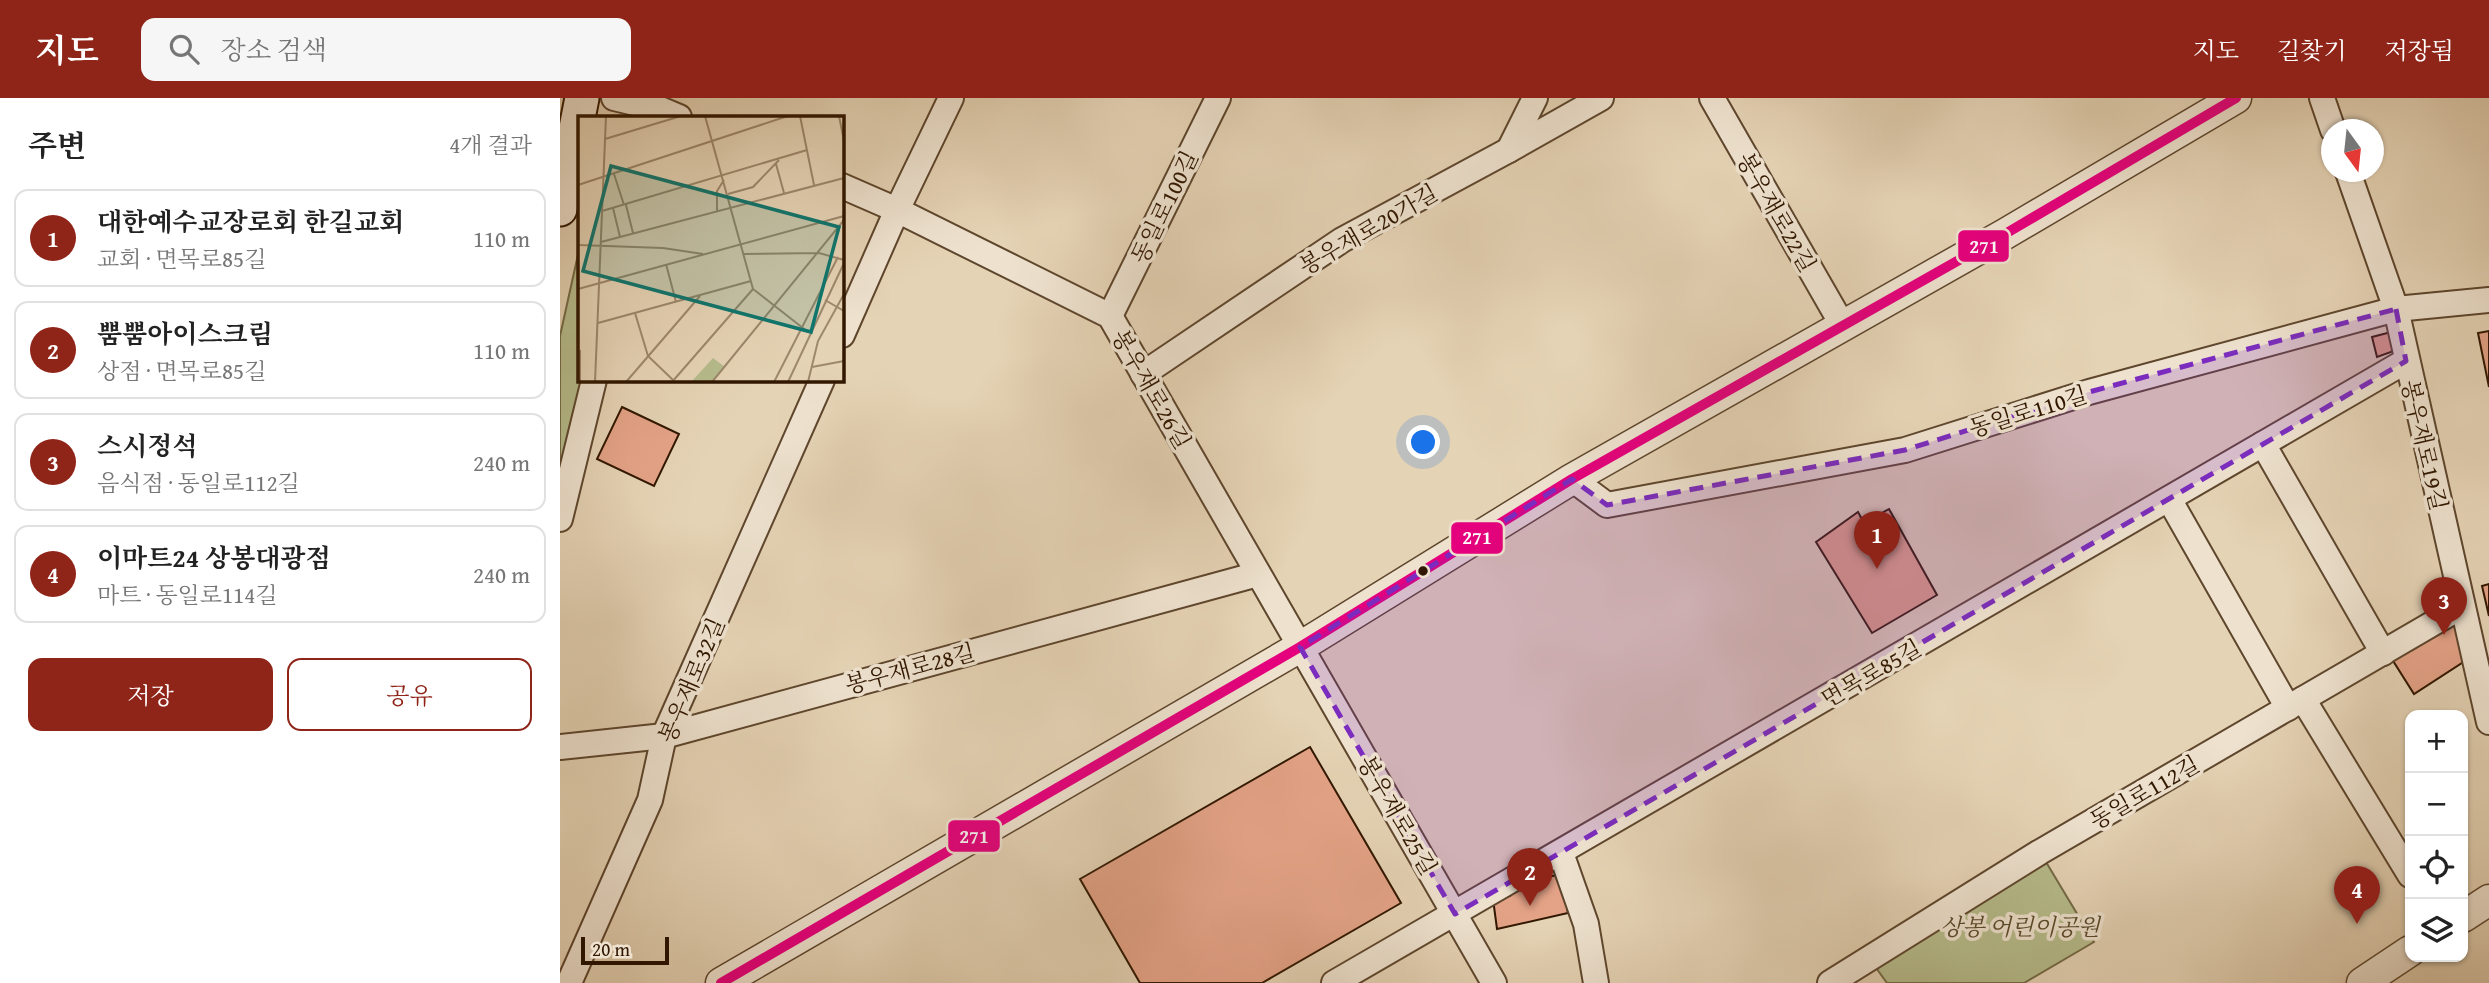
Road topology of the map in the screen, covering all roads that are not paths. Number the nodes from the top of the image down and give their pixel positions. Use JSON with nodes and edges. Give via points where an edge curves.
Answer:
{"nodes":[{"id":1,"x":582,"y":98,"type":"edge"},
{"id":2,"x":614,"y":98,"type":"edge"},
{"id":3,"x":951,"y":98,"type":"edge"},
{"id":4,"x":1218,"y":98,"type":"edge"},
{"id":5,"x":1535,"y":98,"type":"edge"},
{"id":6,"x":1601,"y":98,"type":"edge"},
{"id":7,"x":1712,"y":98,"type":"edge"},
{"id":8,"x":2236,"y":98,"type":"edge"},
{"id":9,"x":2322,"y":98,"type":"edge"},
{"id":10,"x":665,"y":110,"type":"edge"},
{"id":11,"x":578,"y":116,"type":"edge"},
{"id":12,"x":578,"y":118,"type":"edge"},
{"id":13,"x":2329,"y":119,"type":"edge"},
{"id":14,"x":1509,"y":150,"type":"junction"},
{"id":15,"x":2352,"y":182,"type":"edge"},
{"id":16,"x":844,"y":187,"type":"edge"},
{"id":17,"x":560,"y":209,"type":"edge"},
{"id":18,"x":897,"y":210,"type":"junction"},
{"id":19,"x":2489,"y":300,"type":"edge"},
{"id":20,"x":2396,"y":309,"type":"junction"},
{"id":21,"x":1110,"y":316,"type":"junction"},
{"id":22,"x":1843,"y":326,"type":"junction"},
{"id":23,"x":844,"y":330,"type":"edge"},
{"id":24,"x":2406,"y":360,"type":"junction"},
{"id":25,"x":1143,"y":374,"type":"junction"},
{"id":26,"x":594,"y":382,"type":"edge"},
{"id":27,"x":821,"y":382,"type":"edge"},
{"id":28,"x":2263,"y":444,"type":"junction"},
{"id":29,"x":1572,"y":480,"type":"junction"},
{"id":30,"x":2169,"y":499,"type":"junction"},
{"id":31,"x":560,"y":519,"type":"edge"},
{"id":32,"x":1258,"y":574,"type":"junction"},
{"id":33,"x":2461,"y":607,"type":"junction"},
{"id":34,"x":1300,"y":647,"type":"junction"},
{"id":35,"x":2382,"y":653,"type":"junction"},
{"id":36,"x":2296,"y":703,"type":"junction"},
{"id":37,"x":2489,"y":722,"type":"edge"},
{"id":38,"x":664,"y":736,"type":"junction"},
{"id":39,"x":560,"y":747,"type":"edge"},
{"id":40,"x":1561,"y":853,"type":"junction"},
{"id":41,"x":2405,"y":867,"type":"edge"},
{"id":42,"x":2489,"y":900,"type":"edge"},
{"id":43,"x":1455,"y":914,"type":"junction"},
{"id":44,"x":2468,"y":914,"type":"edge"},
{"id":45,"x":2405,"y":954,"type":"edge"},
{"id":46,"x":569,"y":983,"type":"edge"},
{"id":47,"x":721,"y":983,"type":"edge"},
{"id":48,"x":1335,"y":983,"type":"edge"},
{"id":49,"x":1494,"y":983,"type":"edge"},
{"id":50,"x":1597,"y":983,"type":"edge"},
{"id":51,"x":1830,"y":983,"type":"edge"},
{"id":52,"x":2362,"y":983,"type":"edge"}],
"edges":[{"from":1,"to":11,"type":"main road"},
{"from":2,"to":10,"type":"street"},
{"from":3,"to":18,"type":"street"},
{"from":4,"to":21,"type":"street","name":"동일로100길"},
{"from":5,"to":14,"type":"street"},
{"from":6,"to":14,"type":"street","name":"봉우재로20가길"},
{"from":7,"to":22,"type":"street","name":"봉우재로22길"},
{"from":8,"to":22,"type":"street"},
{"from":9,"to":13,"type":"street"},
{"from":12,"to":17,"type":"main road"},
{"from":14,"to":25,"type":"street","name":"봉우재로20가길","via":[[1342,240]]},
{"from":15,"to":20,"type":"street","name":"봉우재로19길"},
{"from":16,"to":18,"type":"street","name":"봉우재로26길"},
{"from":18,"to":21,"type":"street","name":"봉우재로26길"},
{"from":18,"to":23,"type":"street"},
{"from":19,"to":20,"type":"street","name":"동일로110길"},
{"from":20,"to":24,"type":"street","name":"봉우재로19길"},
{"from":20,"to":29,"type":"street","name":"동일로110길","via":[[2089,392],[1905,450],[1607,505]]},
{"from":21,"to":25,"type":"street","name":"봉우재로26길"},
{"from":22,"to":29,"type":"street"},
{"from":24,"to":28,"type":"street","name":"면목로85길"},
{"from":24,"to":33,"type":"street","name":"봉우재로19길"},
{"from":25,"to":32,"type":"street","name":"봉우재로26길"},
{"from":26,"to":31,"type":"street"},
{"from":27,"to":38,"type":"street","name":"봉우재로32길"},
{"from":28,"to":30,"type":"street","name":"면목로85길"},
{"from":28,"to":35,"type":"street"},
{"from":29,"to":34,"type":"street"},
{"from":30,"to":36,"type":"street"},
{"from":30,"to":40,"type":"street","name":"면목로85길"},
{"from":32,"to":34,"type":"street","name":"봉우재로26길"},
{"from":32,"to":38,"type":"street","name":"봉우재로28길"},
{"from":33,"to":35,"type":"street","name":"동일로112길"},
{"from":33,"to":37,"type":"street","name":"봉우재로19길"},
{"from":34,"to":43,"type":"street","name":"봉우재로25길"},
{"from":34,"to":47,"type":"street"},
{"from":35,"to":36,"type":"street","name":"동일로112길"},
{"from":36,"to":41,"type":"street"},
{"from":36,"to":51,"type":"street","name":"동일로112길","via":[[2040,852]]},
{"from":38,"to":39,"type":"street","name":"봉우재로28길"},
{"from":38,"to":46,"type":"street","name":"봉우재로32길","via":[[650,800]]},
{"from":40,"to":43,"type":"street","name":"면목로85길"},
{"from":40,"to":50,"type":"street","via":[[1586,924]]},
{"from":42,"to":44,"type":"street"},
{"from":43,"to":48,"type":"street","name":"면목로85길"},
{"from":43,"to":49,"type":"street","name":"봉우재로25길"},
{"from":45,"to":52,"type":"street"}]}
